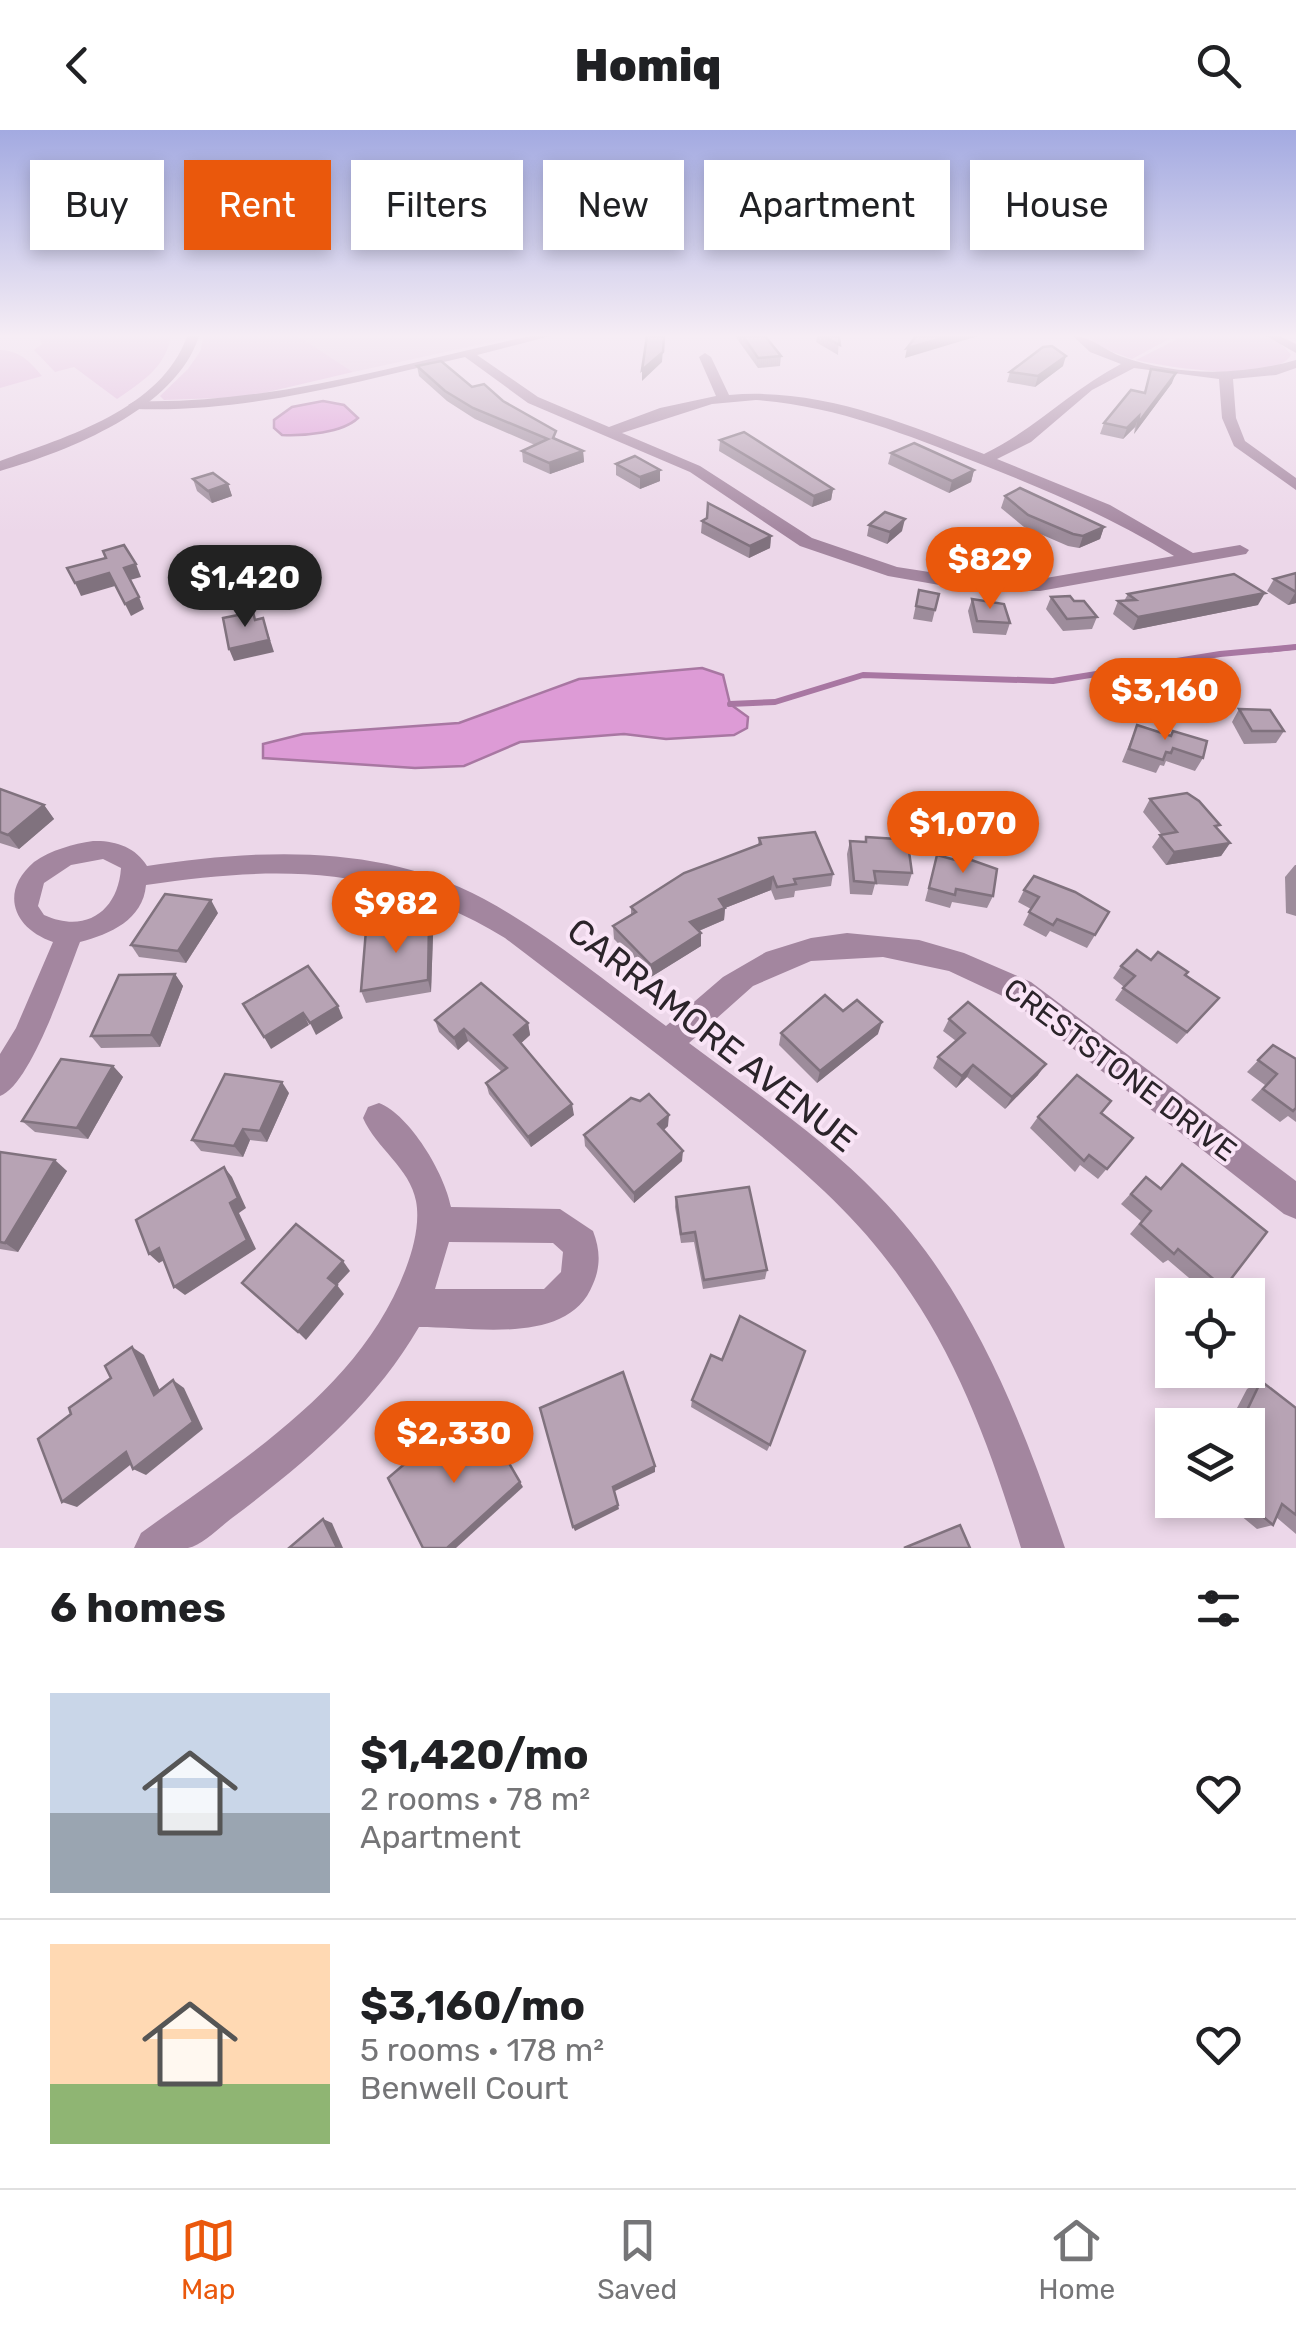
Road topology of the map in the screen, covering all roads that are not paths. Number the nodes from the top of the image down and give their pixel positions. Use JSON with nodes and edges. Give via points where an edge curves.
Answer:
{"nodes":[{"id":1,"x":138,"y":402,"type":"edge"},
{"id":2,"x":243,"y":402,"type":"edge"},
{"id":3,"x":542,"y":402,"type":"edge"},
{"id":4,"x":704,"y":402,"type":"edge"},
{"id":5,"x":816,"y":402,"type":"edge"},
{"id":6,"x":1069,"y":402,"type":"edge"},
{"id":7,"x":1228,"y":402,"type":"edge"},
{"id":8,"x":135,"y":405,"type":"junction"},
{"id":9,"x":612,"y":432,"type":"junction"},
{"id":10,"x":1236,"y":432,"type":"junction"},
{"id":11,"x":984,"y":460,"type":"junction"},
{"id":12,"x":1296,"y":465,"type":"edge"},
{"id":13,"x":0,"y":466,"type":"edge"},
{"id":14,"x":1296,"y":485,"type":"edge"},
{"id":15,"x":1240,"y":550,"type":"dead end"},
{"id":16,"x":1189,"y":558,"type":"junction"},
{"id":17,"x":136,"y":876,"type":"junction"},
{"id":18,"x":10,"y":892,"type":"edge"},
{"id":19,"x":70,"y":933,"type":"junction"},
{"id":20,"x":668,"y":1044,"type":"junction"},
{"id":21,"x":0,"y":1082,"type":"edge"},
{"id":22,"x":379,"y":1118,"type":"dead end"},
{"id":23,"x":1296,"y":1202,"type":"edge"},
{"id":24,"x":435,"y":1224,"type":"junction"},
{"id":25,"x":410,"y":1308,"type":"junction"},
{"id":26,"x":156,"y":1548,"type":"edge"},
{"id":27,"x":1043,"y":1548,"type":"edge"}],
"edges":[{"from":1,"to":8,"type":"street"},
{"from":2,"to":8,"type":"street"},
{"from":3,"to":9,"type":"street"},
{"from":4,"to":9,"type":"street"},
{"from":5,"to":11,"type":"street","via":[[850,408]]},
{"from":6,"to":11,"type":"street","via":[[1026,438]]},
{"from":7,"to":10,"type":"street"},
{"from":8,"to":13,"type":"street"},
{"from":9,"to":16,"type":"street","via":[[695,469],[806,542],[894,572],[968,584],[1040,585]]},
{"from":10,"to":12,"type":"street"},
{"from":10,"to":14,"type":"street","via":[[1256,459]]},
{"from":11,"to":16,"type":"street","via":[[1101,506]]},
{"from":15,"to":16,"type":"street"},
{"from":17,"to":18,"type":"street","via":[[128,858],[89,850]]},
{"from":17,"to":19,"type":"street","via":[[123,904]]},
{"from":17,"to":20,"type":"street","name":"CARRAMORE AVENUE","via":[[280,861],[406,878],[493,915]]},
{"from":18,"to":19,"type":"street","via":[[24,926]]},
{"from":19,"to":21,"type":"street","via":[[28,1035]]},
{"from":20,"to":23,"type":"street","name":"CRESTSTONE DRIVE","via":[[742,978],[782,958],[848,945],[930,951],[1021,991]]},
{"from":20,"to":27,"type":"street","name":"CARRAMORE AVENUE","via":[[822,1164],[912,1262],[983,1386]]},
{"from":22,"to":24,"type":"street","via":[[424,1177]]},
{"from":24,"to":25,"type":"street"},
{"from":24,"to":25,"type":"street","via":[[560,1226],[580,1244],[578,1284],[548,1308]]},
{"from":25,"to":26,"type":"street","via":[[330,1411]]}]}
